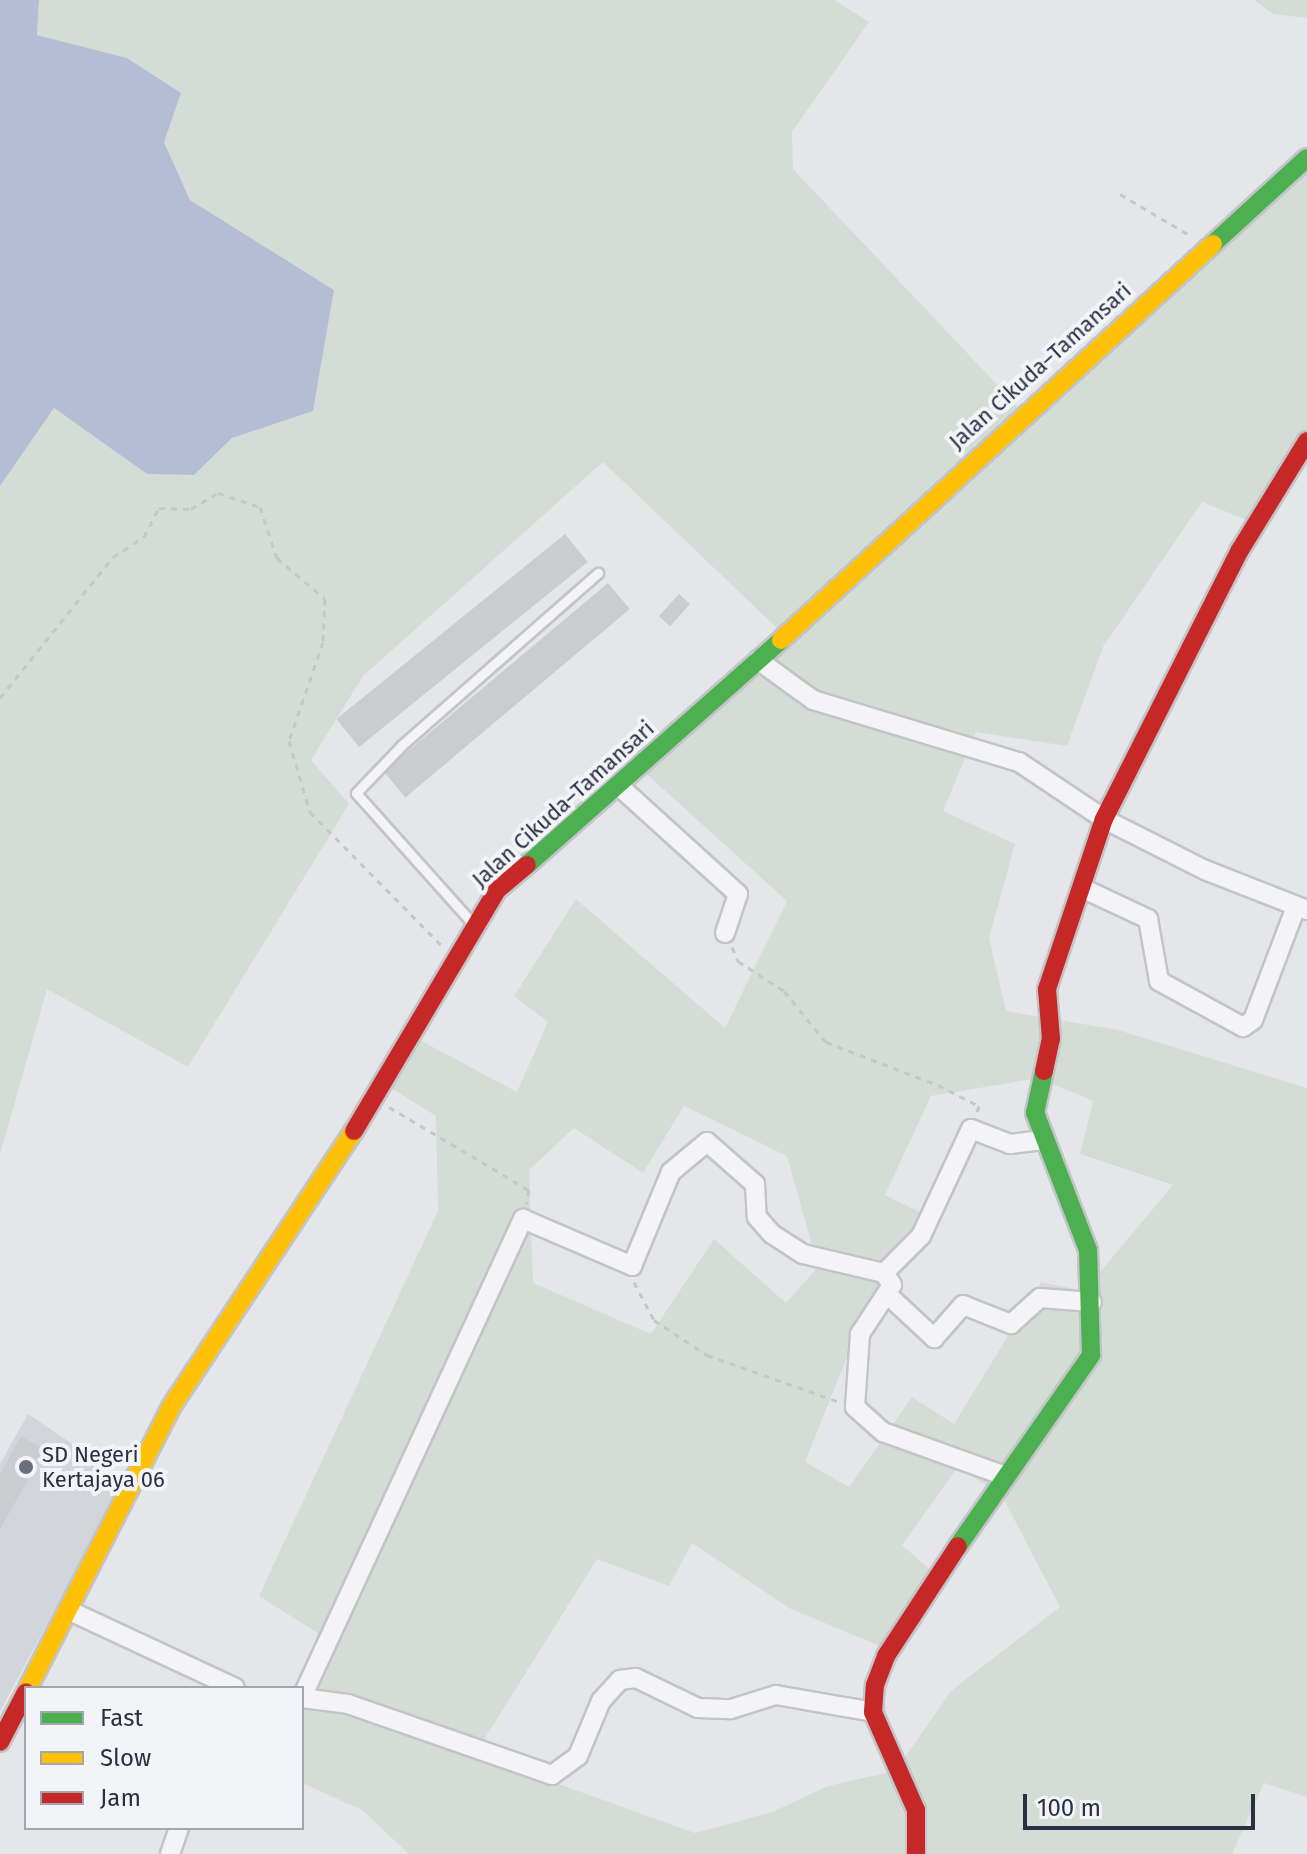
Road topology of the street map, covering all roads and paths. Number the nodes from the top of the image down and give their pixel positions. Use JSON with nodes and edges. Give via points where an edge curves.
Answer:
{"nodes":[{"id":1,"x":1307,"y":158,"type":"edge"},
{"id":2,"x":1120,"y":194,"type":"dead end"},
{"id":3,"x":1208,"y":247,"type":"junction"},
{"id":4,"x":1307,"y":441,"type":"edge"},
{"id":5,"x":598,"y":573,"type":"dead end"},
{"id":6,"x":758,"y":660,"type":"junction"},
{"id":7,"x":0,"y":698,"type":"edge"},
{"id":8,"x":620,"y":787,"type":"junction"},
{"id":9,"x":1104,"y":819,"type":"junction"},
{"id":10,"x":1084,"y":889,"type":"junction"},
{"id":11,"x":1302,"y":908,"type":"edge"},
{"id":12,"x":474,"y":925,"type":"junction"},
{"id":13,"x":725,"y":933,"type":"joint"},
{"id":14,"x":455,"y":958,"type":"junction"},
{"id":15,"x":373,"y":1098,"type":"junction"},
{"id":16,"x":971,"y":1129,"type":"junction"},
{"id":17,"x":1041,"y":1140,"type":"junction"},
{"id":18,"x":523,"y":1219,"type":"junction"},
{"id":19,"x":627,"y":1268,"type":"junction"},
{"id":20,"x":884,"y":1273,"type":"junction"},
{"id":21,"x":889,"y":1296,"type":"junction"},
{"id":22,"x":1092,"y":1302,"type":"junction"},
{"id":23,"x":855,"y":1407,"type":"junction"},
{"id":24,"x":1005,"y":1476,"type":"junction"},
{"id":25,"x":68,"y":1610,"type":"junction"},
{"id":26,"x":29,"y":1686,"type":"edge"},
{"id":27,"x":225,"y":1686,"type":"edge"},
{"id":28,"x":304,"y":1694,"type":"edge"},
{"id":29,"x":24,"y":1696,"type":"edge"},
{"id":30,"x":304,"y":1698,"type":"edge"},
{"id":31,"x":873,"y":1712,"type":"junction"},
{"id":32,"x":0,"y":1742,"type":"edge"},
{"id":33,"x":178,"y":1830,"type":"edge"},
{"id":34,"x":170,"y":1854,"type":"edge"},
{"id":35,"x":916,"y":1854,"type":"edge"}],
"edges":[{"from":1,"to":3,"type":"street","name":"Jalan Cikuda–Tamansari"},
{"from":2,"to":3,"type":"path"},
{"from":3,"to":6,"type":"street","name":"Jalan Cikuda–Tamansari"},
{"from":4,"to":9,"type":"street","via":[[1240,550]]},
{"from":5,"to":12,"type":"lane","via":[[402,745],[356,793]]},
{"from":6,"to":8,"type":"street","name":"Jalan Cikuda–Tamansari"},
{"from":6,"to":9,"type":"street","via":[[813,700],[1019,762]]},
{"from":7,"to":14,"type":"path","via":[[113,557],[144,537],[159,508],[191,509],[218,493],[260,507],[277,558],[325,599],[323,642],[289,741],[310,812]]},
{"from":8,"to":12,"type":"street","name":"Jalan Cikuda–Tamansari","via":[[497,890]]},
{"from":8,"to":13,"type":"street","via":[[738,894]]},
{"from":9,"to":10,"type":"street"},
{"from":9,"to":11,"type":"street"},
{"from":10,"to":11,"type":"street","via":[[1148,919],[1159,981],[1243,1027],[1253,1020]]},
{"from":10,"to":17,"type":"street","via":[[1047,989],[1051,1039],[1035,1113]]},
{"from":12,"to":14,"type":"street","name":"Jalan Cikuda–Tamansari"},
{"from":13,"to":16,"type":"path","via":[[738,961],[784,991],[826,1042],[858,1050],[979,1106]]},
{"from":14,"to":15,"type":"street","name":"Jalan Cikuda–Tamansari"},
{"from":15,"to":18,"type":"path","via":[[529,1190]]},
{"from":15,"to":25,"type":"street","name":"Jalan Cikuda–Tamansari","via":[[171,1407]]},
{"from":16,"to":17,"type":"street","via":[[1010,1144]]},
{"from":16,"to":20,"type":"street","via":[[921,1236]]},
{"from":17,"to":22,"type":"street","via":[[1088,1250]]},
{"from":18,"to":19,"type":"street"},
{"from":18,"to":28,"type":"street"},
{"from":19,"to":20,"type":"street","via":[[650,1232],[671,1172],[707,1142],[755,1184],[757,1217],[772,1234],[803,1254]]},
{"from":19,"to":23,"type":"path","via":[[654,1320],[707,1355]]},
{"from":20,"to":21,"type":"street","via":[[892,1285]]},
{"from":21,"to":22,"type":"street","via":[[934,1338],[963,1305],[1011,1324],[1040,1298]]},
{"from":21,"to":23,"type":"street","via":[[860,1334]]},
{"from":22,"to":24,"type":"street","via":[[1087,1369]]},
{"from":23,"to":24,"type":"street","via":[[883,1432]]},
{"from":24,"to":31,"type":"street","via":[[886,1656]]},
{"from":25,"to":26,"type":"street","name":"Jalan Cikuda–Tamansari"},
{"from":25,"to":27,"type":"street"},
{"from":29,"to":32,"type":"street","name":"Jalan Cikuda–Tamansari"},
{"from":30,"to":31,"type":"street","via":[[348,1704],[552,1775],[578,1756],[601,1701],[620,1680],[636,1678],[698,1708],[731,1709],[776,1695]]},
{"from":31,"to":35,"type":"street","via":[[916,1810]]},
{"from":33,"to":34,"type":"street"}]}
